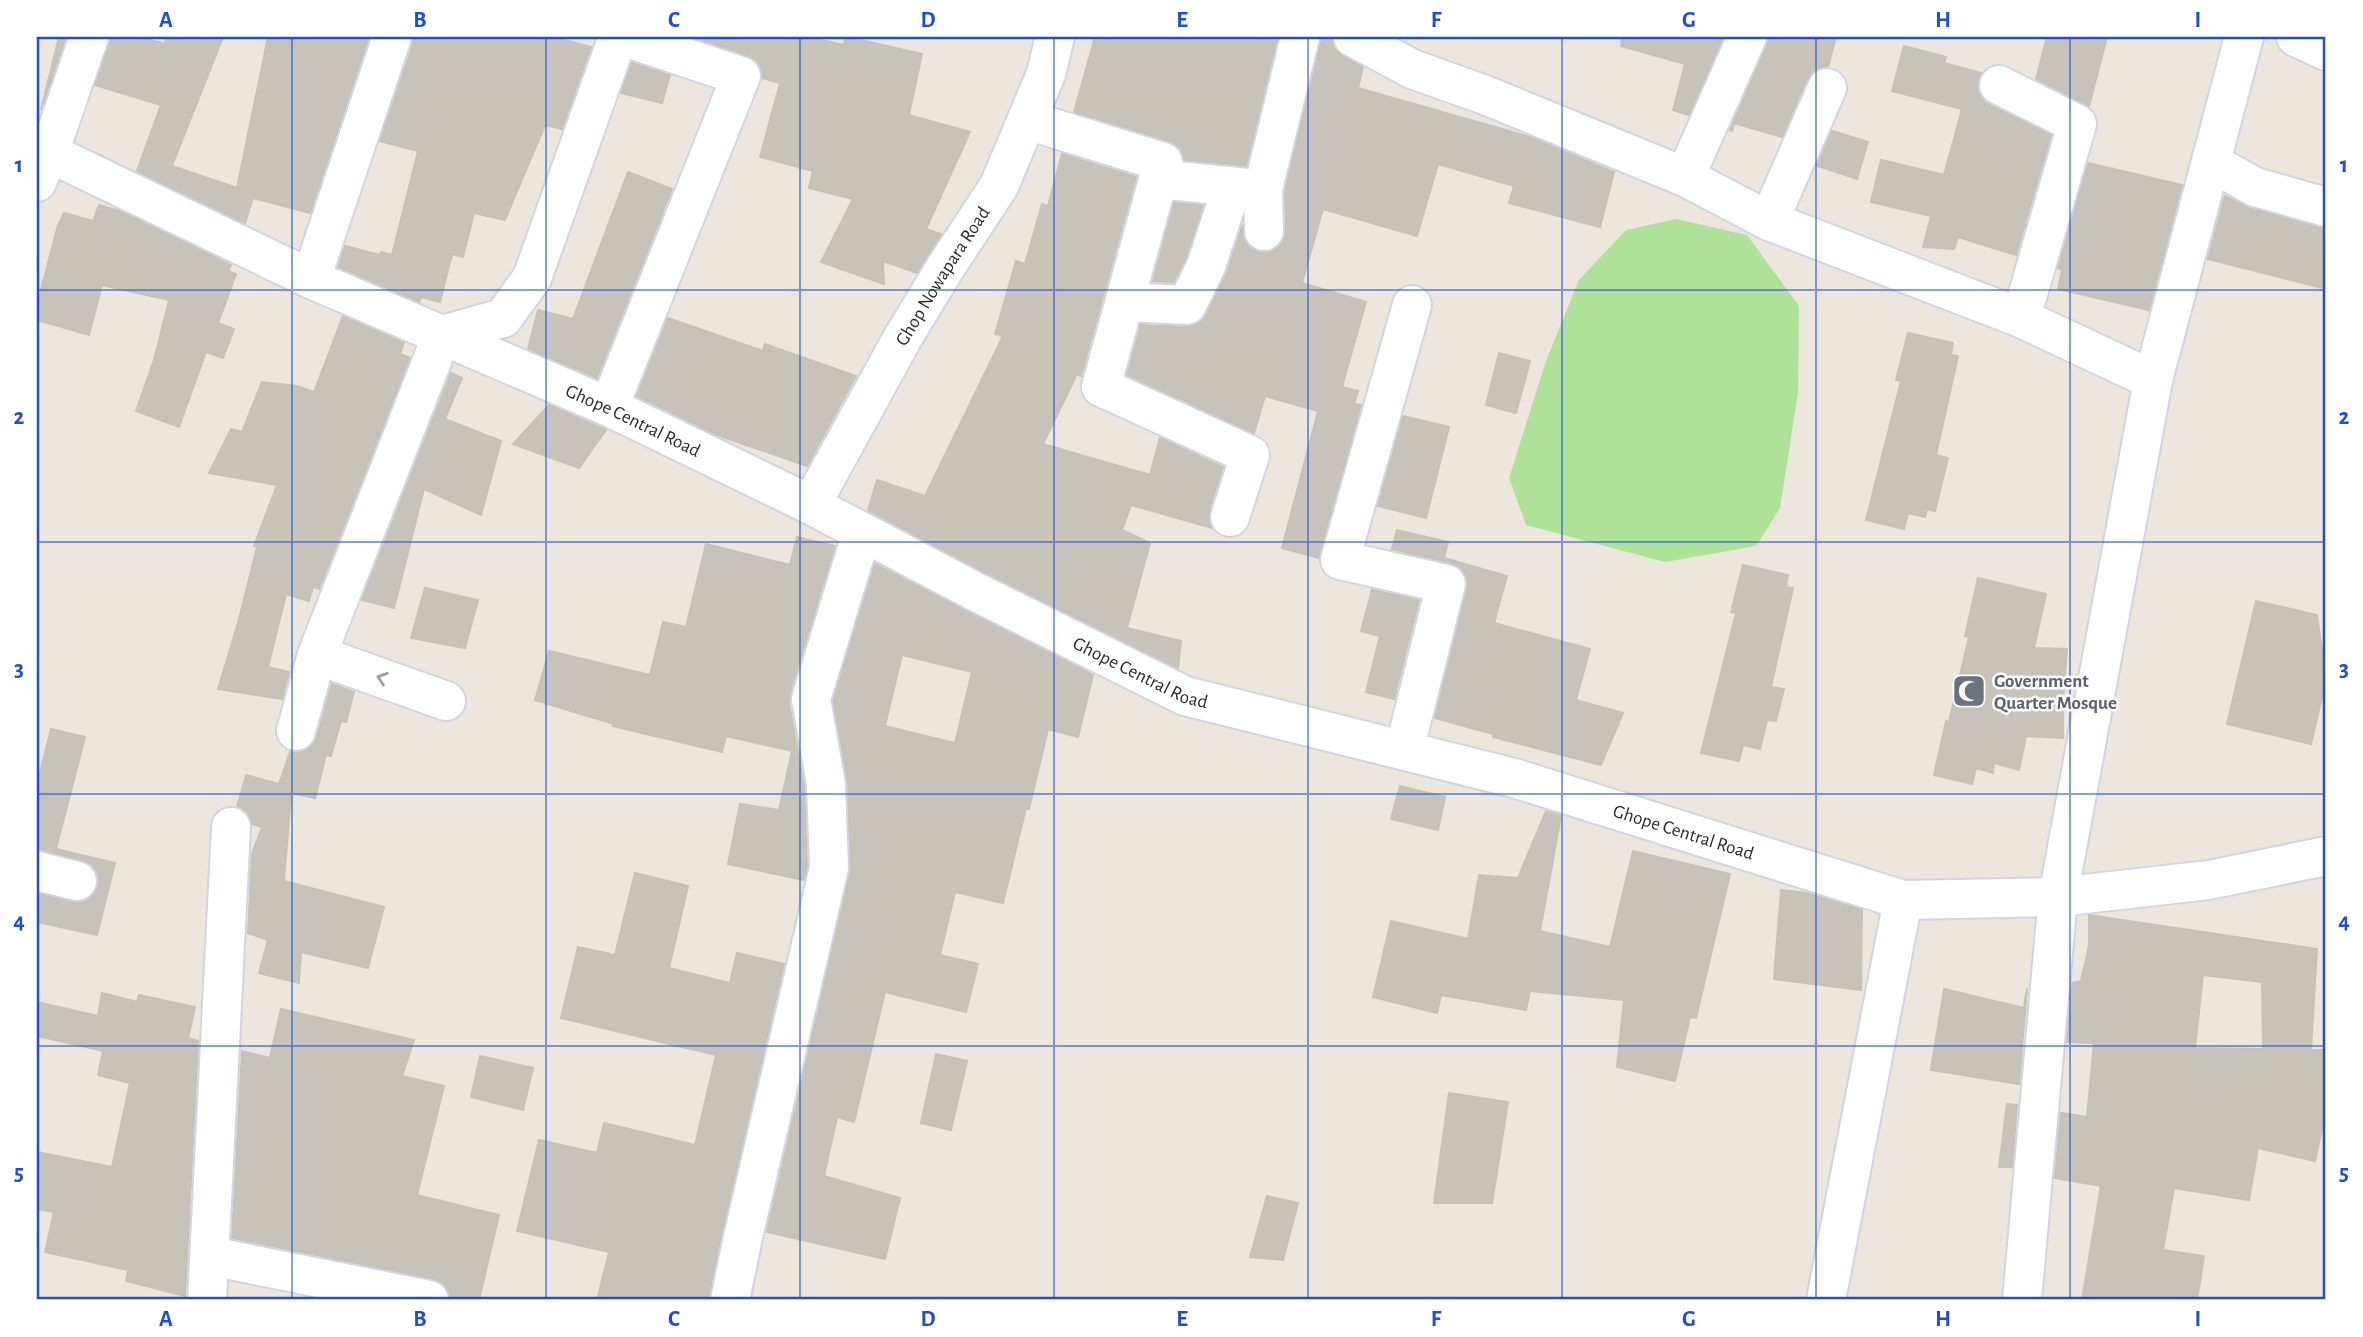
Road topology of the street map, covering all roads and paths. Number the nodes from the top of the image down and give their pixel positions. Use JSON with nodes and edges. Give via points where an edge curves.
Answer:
{"nodes":[{"id":1,"x":89,"y":37,"type":"edge"},
{"id":2,"x":392,"y":37,"type":"edge"},
{"id":3,"x":618,"y":37,"type":"edge"},
{"id":4,"x":624,"y":37,"type":"edge"},
{"id":5,"x":1055,"y":37,"type":"edge"},
{"id":6,"x":1300,"y":37,"type":"edge"},
{"id":7,"x":1353,"y":37,"type":"edge"},
{"id":8,"x":1747,"y":37,"type":"edge"},
{"id":9,"x":2244,"y":37,"type":"edge"},
{"id":10,"x":2296,"y":37,"type":"edge"},
{"id":11,"x":2326,"y":51,"type":"edge"},
{"id":12,"x":2000,"y":85,"type":"dead end"},
{"id":13,"x":1827,"y":88,"type":"dead end"},
{"id":14,"x":1027,"y":120,"type":"junction"},
{"id":15,"x":41,"y":161,"type":"edge"},
{"id":16,"x":2211,"y":163,"type":"junction"},
{"id":17,"x":1685,"y":177,"type":"junction"},
{"id":18,"x":1158,"y":179,"type":"junction"},
{"id":19,"x":1247,"y":188,"type":"junction"},
{"id":20,"x":2326,"y":207,"type":"edge"},
{"id":21,"x":1769,"y":221,"type":"junction"},
{"id":22,"x":1264,"y":231,"type":"dead end"},
{"id":23,"x":311,"y":279,"type":"junction"},
{"id":24,"x":1125,"y":302,"type":"junction"},
{"id":25,"x":1412,"y":305,"type":"dead end"},
{"id":26,"x":2021,"y":318,"type":"junction"},
{"id":27,"x":442,"y":335,"type":"junction"},
{"id":28,"x":2153,"y":380,"type":"junction"},
{"id":29,"x":609,"y":407,"type":"junction"},
{"id":30,"x":811,"y":505,"type":"junction"},
{"id":31,"x":1230,"y":517,"type":"dead end"},
{"id":32,"x":862,"y":532,"type":"junction"},
{"id":33,"x":317,"y":655,"type":"junction"},
{"id":34,"x":446,"y":701,"type":"dead end"},
{"id":35,"x":296,"y":731,"type":"dead end"},
{"id":36,"x":1407,"y":739,"type":"dead end"},
{"id":37,"x":231,"y":827,"type":"dead end"},
{"id":38,"x":2326,"y":856,"type":"edge"},
{"id":39,"x":37,"y":872,"type":"edge"},
{"id":40,"x":77,"y":881,"type":"dead end"},
{"id":41,"x":2058,"y":897,"type":"junction"},
{"id":42,"x":1903,"y":900,"type":"junction"},
{"id":43,"x":210,"y":1256,"type":"junction"},
{"id":44,"x":207,"y":1300,"type":"edge"},
{"id":45,"x":429,"y":1300,"type":"edge"},
{"id":46,"x":730,"y":1300,"type":"edge"},
{"id":47,"x":1826,"y":1300,"type":"edge"},
{"id":48,"x":2022,"y":1300,"type":"edge"}],
"edges":[{"from":1,"to":15,"type":"street"},
{"from":2,"to":23,"type":"street"},
{"from":3,"to":27,"type":"street","via":[[532,278],[503,318]]},
{"from":4,"to":29,"type":"street","via":[[741,76]]},
{"from":5,"to":14,"type":"street","name":"Ghop Nowapara Road"},
{"from":6,"to":19,"type":"street"},
{"from":7,"to":17,"type":"street","via":[[1412,69],[1485,94]]},
{"from":8,"to":17,"type":"street"},
{"from":9,"to":16,"type":"street"},
{"from":10,"to":11,"type":"street"},
{"from":12,"to":26,"type":"street","via":[[2077,124]]},
{"from":13,"to":21,"type":"street"},
{"from":14,"to":18,"type":"street","via":[[1163,162]]},
{"from":14,"to":30,"type":"street","name":"Ghop Nowapara Road","via":[[999,186],[902,339]]},
{"from":15,"to":23,"type":"street","name":"Ghope Central Road"},
{"from":16,"to":20,"type":"street","via":[[2255,187]]},
{"from":16,"to":28,"type":"street"},
{"from":17,"to":21,"type":"street"},
{"from":18,"to":19,"type":"street"},
{"from":18,"to":24,"type":"street"},
{"from":19,"to":22,"type":"street"},
{"from":19,"to":24,"type":"street","via":[[1187,305]]},
{"from":21,"to":26,"type":"street"},
{"from":23,"to":27,"type":"street","name":"Ghope Central Road"},
{"from":24,"to":31,"type":"street","via":[[1101,387],[1250,455]]},
{"from":25,"to":36,"type":"street","via":[[1340,560],[1446,584]]},
{"from":26,"to":28,"type":"street"},
{"from":27,"to":29,"type":"street","name":"Ghope Central Road"},
{"from":27,"to":33,"type":"street"},
{"from":28,"to":41,"type":"street"},
{"from":29,"to":30,"type":"street","name":"Ghope Central Road"},
{"from":30,"to":32,"type":"street","name":"Ghope Central Road"},
{"from":32,"to":42,"type":"street","name":"Ghope Central Road","via":[[1185,696],[1514,778]]},
{"from":32,"to":46,"type":"street","via":[[811,699],[826,784],[829,869]]},
{"from":34,"to":33,"type":"street","one_way":true},
{"from":33,"to":35,"type":"street"},
{"from":37,"to":43,"type":"street"},
{"from":38,"to":41,"type":"street","name":"Ghope Central Road","via":[[2208,880]]},
{"from":39,"to":40,"type":"street"},
{"from":41,"to":42,"type":"street","name":"Ghope Central Road"},
{"from":41,"to":48,"type":"street"},
{"from":42,"to":47,"type":"street"},
{"from":43,"to":44,"type":"street"},
{"from":43,"to":45,"type":"street"}]}
